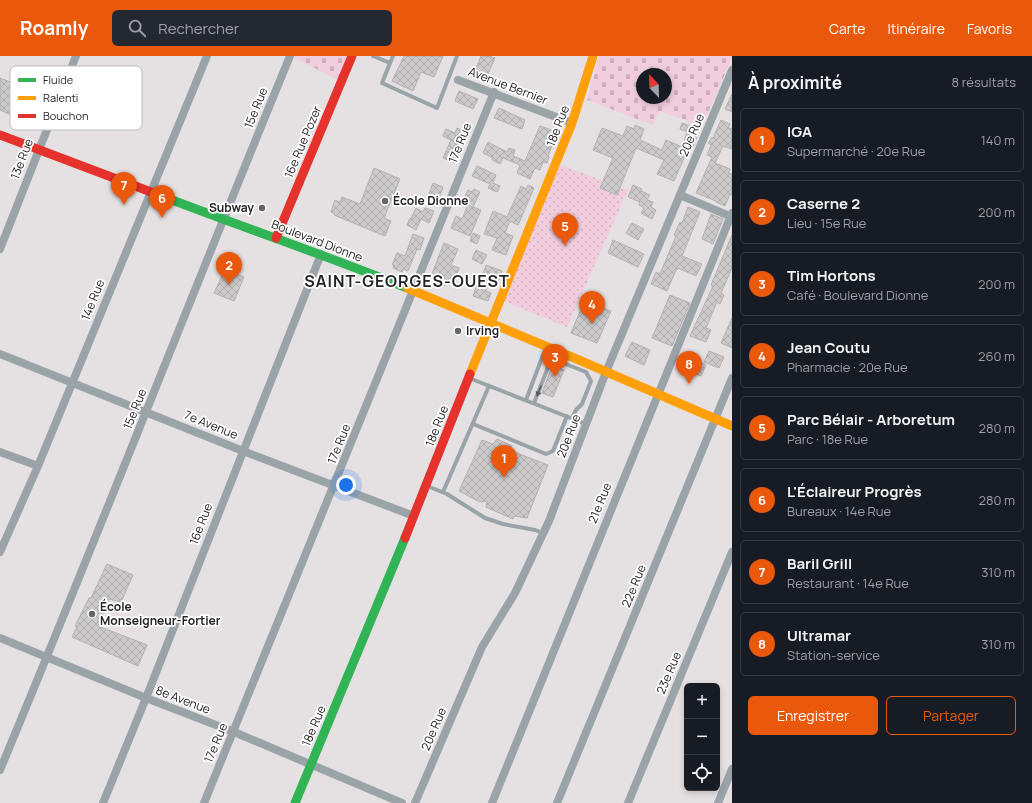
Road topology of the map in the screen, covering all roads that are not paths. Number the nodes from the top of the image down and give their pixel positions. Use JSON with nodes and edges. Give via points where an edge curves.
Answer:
{"nodes":[{"id":1,"x":76,"y":56,"type":"edge"},
{"id":2,"x":207,"y":56,"type":"edge"},
{"id":3,"x":290,"y":56,"type":"edge"},
{"id":4,"x":352,"y":56,"type":"edge"},
{"id":5,"x":373,"y":56,"type":"edge"},
{"id":6,"x":393,"y":56,"type":"edge"},
{"id":7,"x":457,"y":56,"type":"edge"},
{"id":8,"x":594,"y":56,"type":"edge"},
{"id":9,"x":390,"y":63,"type":"junction"},
{"id":10,"x":72,"y":66,"type":"edge"},
{"id":11,"x":732,"y":70,"type":"edge"},
{"id":12,"x":458,"y":80,"type":"dead end"},
{"id":13,"x":494,"y":92,"type":"junction"},
{"id":14,"x":572,"y":123,"type":"junction"},
{"id":15,"x":47,"y":130,"type":"edge"},
{"id":16,"x":0,"y":134,"type":"edge"},
{"id":17,"x":39,"y":149,"type":"junction"},
{"id":18,"x":151,"y":192,"type":"junction"},
{"id":19,"x":680,"y":195,"type":"junction"},
{"id":20,"x":732,"y":216,"type":"edge"},
{"id":21,"x":223,"y":220,"type":"junction"},
{"id":22,"x":276,"y":238,"type":"junction"},
{"id":23,"x":0,"y":249,"type":"edge"},
{"id":24,"x":321,"y":254,"type":"junction"},
{"id":25,"x":413,"y":291,"type":"junction"},
{"id":26,"x":490,"y":323,"type":"junction"},
{"id":27,"x":546,"y":346,"type":"junction"},
{"id":28,"x":0,"y":354,"type":"edge"},
{"id":29,"x":606,"y":372,"type":"junction"},
{"id":30,"x":469,"y":378,"type":"junction"},
{"id":31,"x":732,"y":378,"type":"edge"},
{"id":32,"x":72,"y":383,"type":"junction"},
{"id":33,"x":489,"y":386,"type":"junction"},
{"id":34,"x":658,"y":393,"type":"junction"},
{"id":35,"x":526,"y":400,"type":"junction"},
{"id":36,"x":534,"y":404,"type":"junction"},
{"id":37,"x":146,"y":413,"type":"junction"},
{"id":38,"x":567,"y":416,"type":"junction"},
{"id":39,"x":572,"y":418,"type":"junction"},
{"id":40,"x":716,"y":419,"type":"junction"},
{"id":41,"x":473,"y":424,"type":"junction"},
{"id":42,"x":586,"y":424,"type":"junction"},
{"id":43,"x":732,"y":426,"type":"edge"},
{"id":44,"x":243,"y":451,"type":"junction"},
{"id":45,"x":0,"y":452,"type":"edge"},
{"id":46,"x":38,"y":466,"type":"junction"},
{"id":47,"x":335,"y":485,"type":"junction"},
{"id":48,"x":426,"y":486,"type":"junction"},
{"id":49,"x":443,"y":492,"type":"junction"},
{"id":50,"x":414,"y":516,"type":"junction"},
{"id":51,"x":543,"y":533,"type":"junction"},
{"id":52,"x":1,"y":548,"type":"edge"},
{"id":53,"x":732,"y":552,"type":"edge"},
{"id":54,"x":0,"y":638,"type":"edge"},
{"id":55,"x":47,"y":657,"type":"junction"},
{"id":56,"x":146,"y":698,"type":"junction"},
{"id":57,"x":234,"y":732,"type":"junction"},
{"id":58,"x":311,"y":764,"type":"junction"},
{"id":59,"x":732,"y":769,"type":"edge"},
{"id":60,"x":0,"y":770,"type":"edge"},
{"id":61,"x":103,"y":803,"type":"edge"},
{"id":62,"x":204,"y":803,"type":"edge"},
{"id":63,"x":295,"y":803,"type":"edge"},
{"id":64,"x":402,"y":803,"type":"edge"},
{"id":65,"x":415,"y":803,"type":"edge"},
{"id":66,"x":492,"y":803,"type":"edge"},
{"id":67,"x":557,"y":803,"type":"edge"},
{"id":68,"x":628,"y":803,"type":"edge"},
{"id":69,"x":718,"y":803,"type":"edge"}],
"edges":[{"from":1,"to":10,"type":"street","name":"13e Rue"},
{"from":2,"to":18,"type":"street","name":"14e Rue"},
{"from":3,"to":21,"type":"street","name":"15e Rue"},
{"from":4,"to":22,"type":"main road","name":"16e Rue Pozer"},
{"from":5,"to":9,"type":"lane"},
{"from":6,"to":9,"type":"lane"},
{"from":7,"to":9,"type":"lane","via":[[437,108],[382,83]]},
{"from":8,"to":14,"type":"main road","name":"18e Rue"},
{"from":11,"to":19,"type":"street","name":"20e Rue"},
{"from":12,"to":13,"type":"street","name":"Avenue Bernier"},
{"from":13,"to":14,"type":"street","name":"Avenue Bernier"},
{"from":13,"to":25,"type":"street","name":"17e Rue"},
{"from":14,"to":26,"type":"main road","name":"18e Rue"},
{"from":15,"to":17,"type":"street","name":"13e Rue"},
{"from":16,"to":17,"type":"main road","name":"Boulevard Dionne"},
{"from":17,"to":18,"type":"main road","name":"Boulevard Dionne"},
{"from":17,"to":23,"type":"street","name":"13e Rue"},
{"from":18,"to":21,"type":"main road","name":"Boulevard Dionne"},
{"from":18,"to":32,"type":"street","name":"14e Rue"},
{"from":19,"to":20,"type":"street"},
{"from":19,"to":29,"type":"street","name":"20e Rue"},
{"from":20,"to":34,"type":"street","name":"21e Rue"},
{"from":21,"to":22,"type":"main road","name":"Boulevard Dionne"},
{"from":21,"to":37,"type":"street","name":"15e Rue"},
{"from":22,"to":24,"type":"main road","name":"Boulevard Dionne"},
{"from":24,"to":25,"type":"main road","name":"Boulevard Dionne"},
{"from":24,"to":44,"type":"street","name":"16e Rue"},
{"from":25,"to":26,"type":"main road","name":"Boulevard Dionne"},
{"from":25,"to":47,"type":"street","name":"17e Rue"},
{"from":26,"to":27,"type":"main road","name":"Boulevard Dionne"},
{"from":26,"to":30,"type":"main road","name":"18e Rue"},
{"from":27,"to":29,"type":"main road","name":"Boulevard Dionne"},
{"from":27,"to":35,"type":"lane"},
{"from":28,"to":32,"type":"street","name":"7e Avenue"},
{"from":29,"to":34,"type":"main road","name":"Boulevard Dionne"},
{"from":29,"to":42,"type":"street","name":"20e Rue"},
{"from":30,"to":33,"type":"lane"},
{"from":30,"to":48,"type":"main road","name":"18e Rue"},
{"from":31,"to":40,"type":"street","name":"22e Rue"},
{"from":32,"to":37,"type":"street","name":"7e Avenue"},
{"from":32,"to":46,"type":"street","name":"14e Rue"},
{"from":33,"to":35,"type":"lane"},
{"from":33,"to":41,"type":"lane"},
{"from":34,"to":40,"type":"main road","name":"Boulevard Dionne"},
{"from":34,"to":66,"type":"street","name":"21e Rue"},
{"from":35,"to":36,"type":"lane"},
{"from":36,"to":38,"type":"lane"},
{"from":39,"to":36,"type":"lane","one_way":true,"via":[[582,404],[591,381],[586,372],[553,359]]},
{"from":37,"to":44,"type":"street","name":"7e Avenue"},
{"from":37,"to":55,"type":"street","name":"15e Rue"},
{"from":38,"to":39,"type":"lane"},
{"from":38,"to":41,"type":"lane","via":[[553,451],[546,454]]},
{"from":39,"to":42,"type":"lane"},
{"from":40,"to":43,"type":"main road","name":"Boulevard Dionne"},
{"from":40,"to":67,"type":"street","name":"22e Rue"},
{"from":41,"to":49,"type":"lane"},
{"from":42,"to":51,"type":"street","name":"20e Rue"},
{"from":44,"to":47,"type":"street","name":"7e Avenue"},
{"from":44,"to":56,"type":"street","name":"16e Rue"},
{"from":45,"to":46,"type":"street"},
{"from":46,"to":52,"type":"street","name":"14e Rue"},
{"from":47,"to":50,"type":"street","name":"7e Avenue"},
{"from":47,"to":57,"type":"street","name":"17e Rue"},
{"from":48,"to":49,"type":"lane"},
{"from":48,"to":50,"type":"main road","name":"18e Rue"},
{"from":49,"to":51,"type":"lane","via":[[486,518]]},
{"from":50,"to":58,"type":"main road","name":"18e Rue"},
{"from":51,"to":65,"type":"street","name":"20e Rue","via":[[515,593],[482,647]]},
{"from":53,"to":68,"type":"street","name":"23e Rue"},
{"from":54,"to":55,"type":"street","name":"8e Avenue"},
{"from":55,"to":56,"type":"street","name":"8e Avenue"},
{"from":55,"to":60,"type":"street","name":"15e Rue"},
{"from":56,"to":57,"type":"street","name":"8e Avenue"},
{"from":56,"to":61,"type":"street","name":"16e Rue"},
{"from":57,"to":58,"type":"street","name":"8e Avenue"},
{"from":57,"to":62,"type":"street","name":"17e Rue"},
{"from":58,"to":63,"type":"main road","name":"18e Rue"},
{"from":58,"to":64,"type":"street","name":"8e Avenue"},
{"from":59,"to":69,"type":"street"}]}
